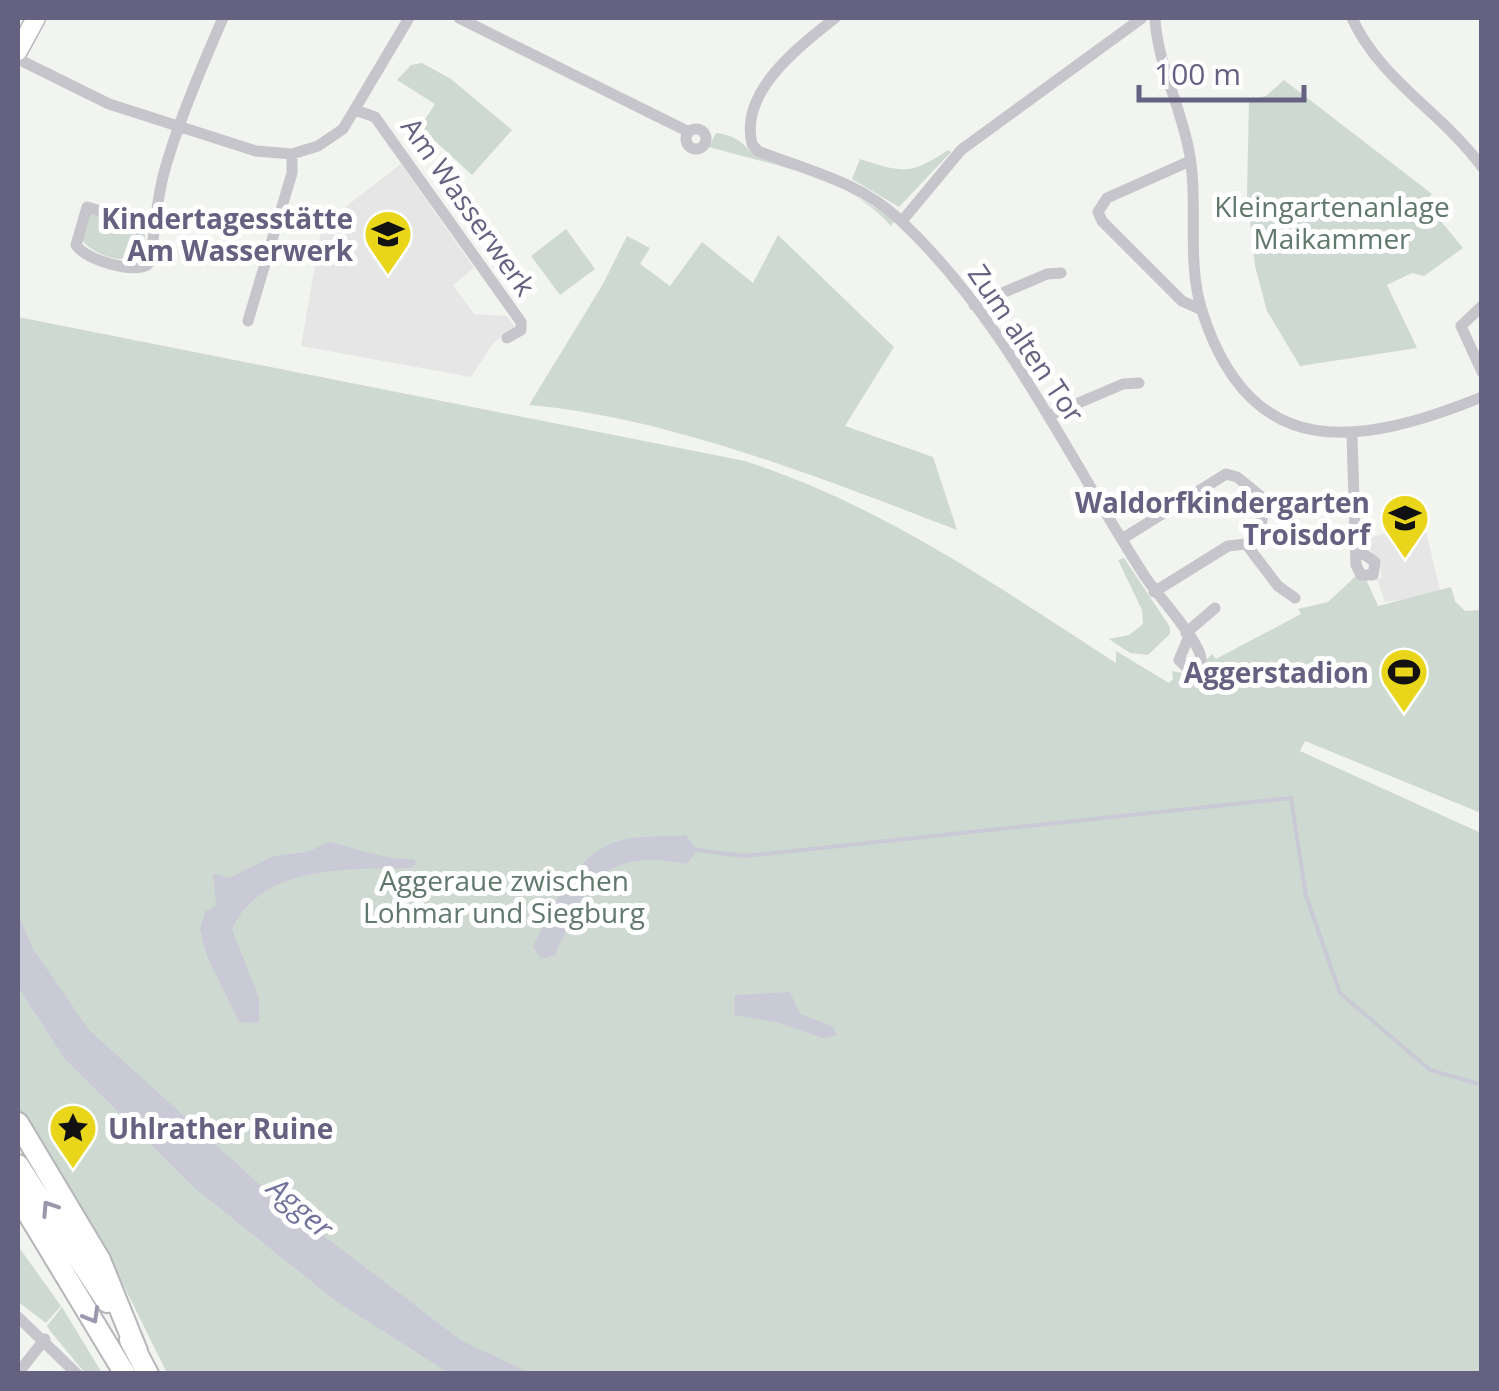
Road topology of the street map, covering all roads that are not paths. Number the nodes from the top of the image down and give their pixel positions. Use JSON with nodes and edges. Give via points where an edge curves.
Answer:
{"nodes":[{"id":1,"x":36,"y":18,"type":"edge"},
{"id":2,"x":214,"y":18,"type":"edge"},
{"id":3,"x":223,"y":18,"type":"edge"},
{"id":4,"x":409,"y":18,"type":"edge"},
{"id":5,"x":459,"y":18,"type":"edge"},
{"id":6,"x":835,"y":18,"type":"edge"},
{"id":7,"x":1142,"y":18,"type":"edge"},
{"id":8,"x":1156,"y":18,"type":"edge"},
{"id":9,"x":1352,"y":18,"type":"edge"},
{"id":10,"x":217,"y":32,"type":"junction"},
{"id":11,"x":18,"y":50,"type":"edge"},
{"id":12,"x":18,"y":59,"type":"edge"},
{"id":13,"x":356,"y":110,"type":"junction"},
{"id":14,"x":180,"y":127,"type":"junction"},
{"id":15,"x":689,"y":132,"type":"dead end"},
{"id":16,"x":292,"y":154,"type":"junction"},
{"id":17,"x":1190,"y":161,"type":"junction"},
{"id":18,"x":1482,"y":168,"type":"edge"},
{"id":19,"x":902,"y":221,"type":"junction"},
{"id":20,"x":155,"y":228,"type":"junction"},
{"id":21,"x":1061,"y":273,"type":"dead end"},
{"id":22,"x":974,"y":305,"type":"junction"},
{"id":23,"x":1482,"y":306,"type":"edge"},
{"id":24,"x":1202,"y":310,"type":"junction"},
{"id":25,"x":248,"y":322,"type":"dead end"},
{"id":26,"x":507,"y":338,"type":"dead end"},
{"id":27,"x":1482,"y":372,"type":"edge"},
{"id":28,"x":1139,"y":382,"type":"dead end"},
{"id":29,"x":1482,"y":397,"type":"edge"},
{"id":30,"x":1048,"y":416,"type":"junction"},
{"id":31,"x":1352,"y":436,"type":"junction"},
{"id":32,"x":1122,"y":539,"type":"junction"},
{"id":33,"x":1246,"y":544,"type":"junction"},
{"id":34,"x":1358,"y":550,"type":"dead end"},
{"id":35,"x":1154,"y":592,"type":"junction"},
{"id":36,"x":1295,"y":598,"type":"dead end"},
{"id":37,"x":1215,"y":608,"type":"dead end"},
{"id":38,"x":18,"y":1122,"type":"edge"},
{"id":39,"x":18,"y":1165,"type":"edge"},
{"id":40,"x":18,"y":1197,"type":"edge"},
{"id":41,"x":18,"y":1213,"type":"edge"},
{"id":42,"x":59,"y":1260,"type":"junction"},
{"id":43,"x":18,"y":1317,"type":"edge"},
{"id":44,"x":46,"y":1338,"type":"junction"},
{"id":45,"x":136,"y":1351,"type":"junction"},
{"id":46,"x":18,"y":1373,"type":"edge"},
{"id":47,"x":77,"y":1374,"type":"edge"},
{"id":48,"x":124,"y":1374,"type":"edge"},
{"id":49,"x":148,"y":1374,"type":"edge"}],
"edges":[{"from":1,"to":11,"type":"main road"},
{"from":2,"to":10,"type":"street"},
{"from":3,"to":10,"type":"street"},
{"from":4,"to":13,"type":"street"},
{"from":5,"to":15,"type":"street"},
{"from":6,"to":19,"type":"street","name":"Zum alten Tor","via":[[783,62],[764,90],[750,126],[752,144],[838,178]]},
{"from":7,"to":19,"type":"street","via":[[962,150]]},
{"from":8,"to":17,"type":"street"},
{"from":9,"to":18,"type":"street","via":[[1374,57]]},
{"from":10,"to":14,"type":"street"},
{"from":12,"to":14,"type":"street","via":[[96,99]]},
{"from":13,"to":16,"type":"street","via":[[330,139]]},
{"from":13,"to":26,"type":"street","name":"Am Wasserwerk","via":[[376,117],[521,322],[521,330]]},
{"from":14,"to":16,"type":"street","via":[[256,152]]},
{"from":14,"to":20,"type":"street"},
{"from":16,"to":25,"type":"street"},
{"from":17,"to":24,"type":"street"},
{"from":17,"to":24,"type":"street","via":[[1107,198],[1098,212],[1182,301]]},
{"from":19,"to":22,"type":"street","name":"Zum alten Tor"},
{"from":20,"to":20,"type":"street","via":[[87,207],[76,245],[84,254],[144,268]]},
{"from":21,"to":22,"type":"street"},
{"from":22,"to":30,"type":"street","name":"Zum alten Tor"},
{"from":23,"to":27,"type":"street","via":[[1462,326]]},
{"from":24,"to":31,"type":"street","via":[[1231,372],[1263,406],[1311,431]]},
{"from":28,"to":30,"type":"street"},
{"from":29,"to":31,"type":"street","via":[[1397,429]]},
{"from":30,"to":32,"type":"street","name":"Zum alten Tor"},
{"from":31,"to":34,"type":"street"},
{"from":32,"to":33,"type":"street","via":[[1226,474],[1264,498],[1262,521]]},
{"from":32,"to":35,"type":"street","name":"Zum alten Tor"},
{"from":33,"to":35,"type":"street","via":[[1228,546]]},
{"from":33,"to":36,"type":"street"},
{"from":35,"to":37,"type":"street","name":"Zum alten Tor","via":[[1188,634]]},
{"from":38,"to":45,"type":"highway","via":[[100,1260]]},
{"from":45,"to":39,"type":"highway","one_way":true},
{"from":40,"to":42,"type":"highway"},
{"from":41,"to":42,"type":"highway"},
{"from":42,"to":48,"type":"highway","one_way":true},
{"from":43,"to":44,"type":"street"},
{"from":44,"to":46,"type":"street"},
{"from":44,"to":47,"type":"street"},
{"from":45,"to":49,"type":"highway"}]}
